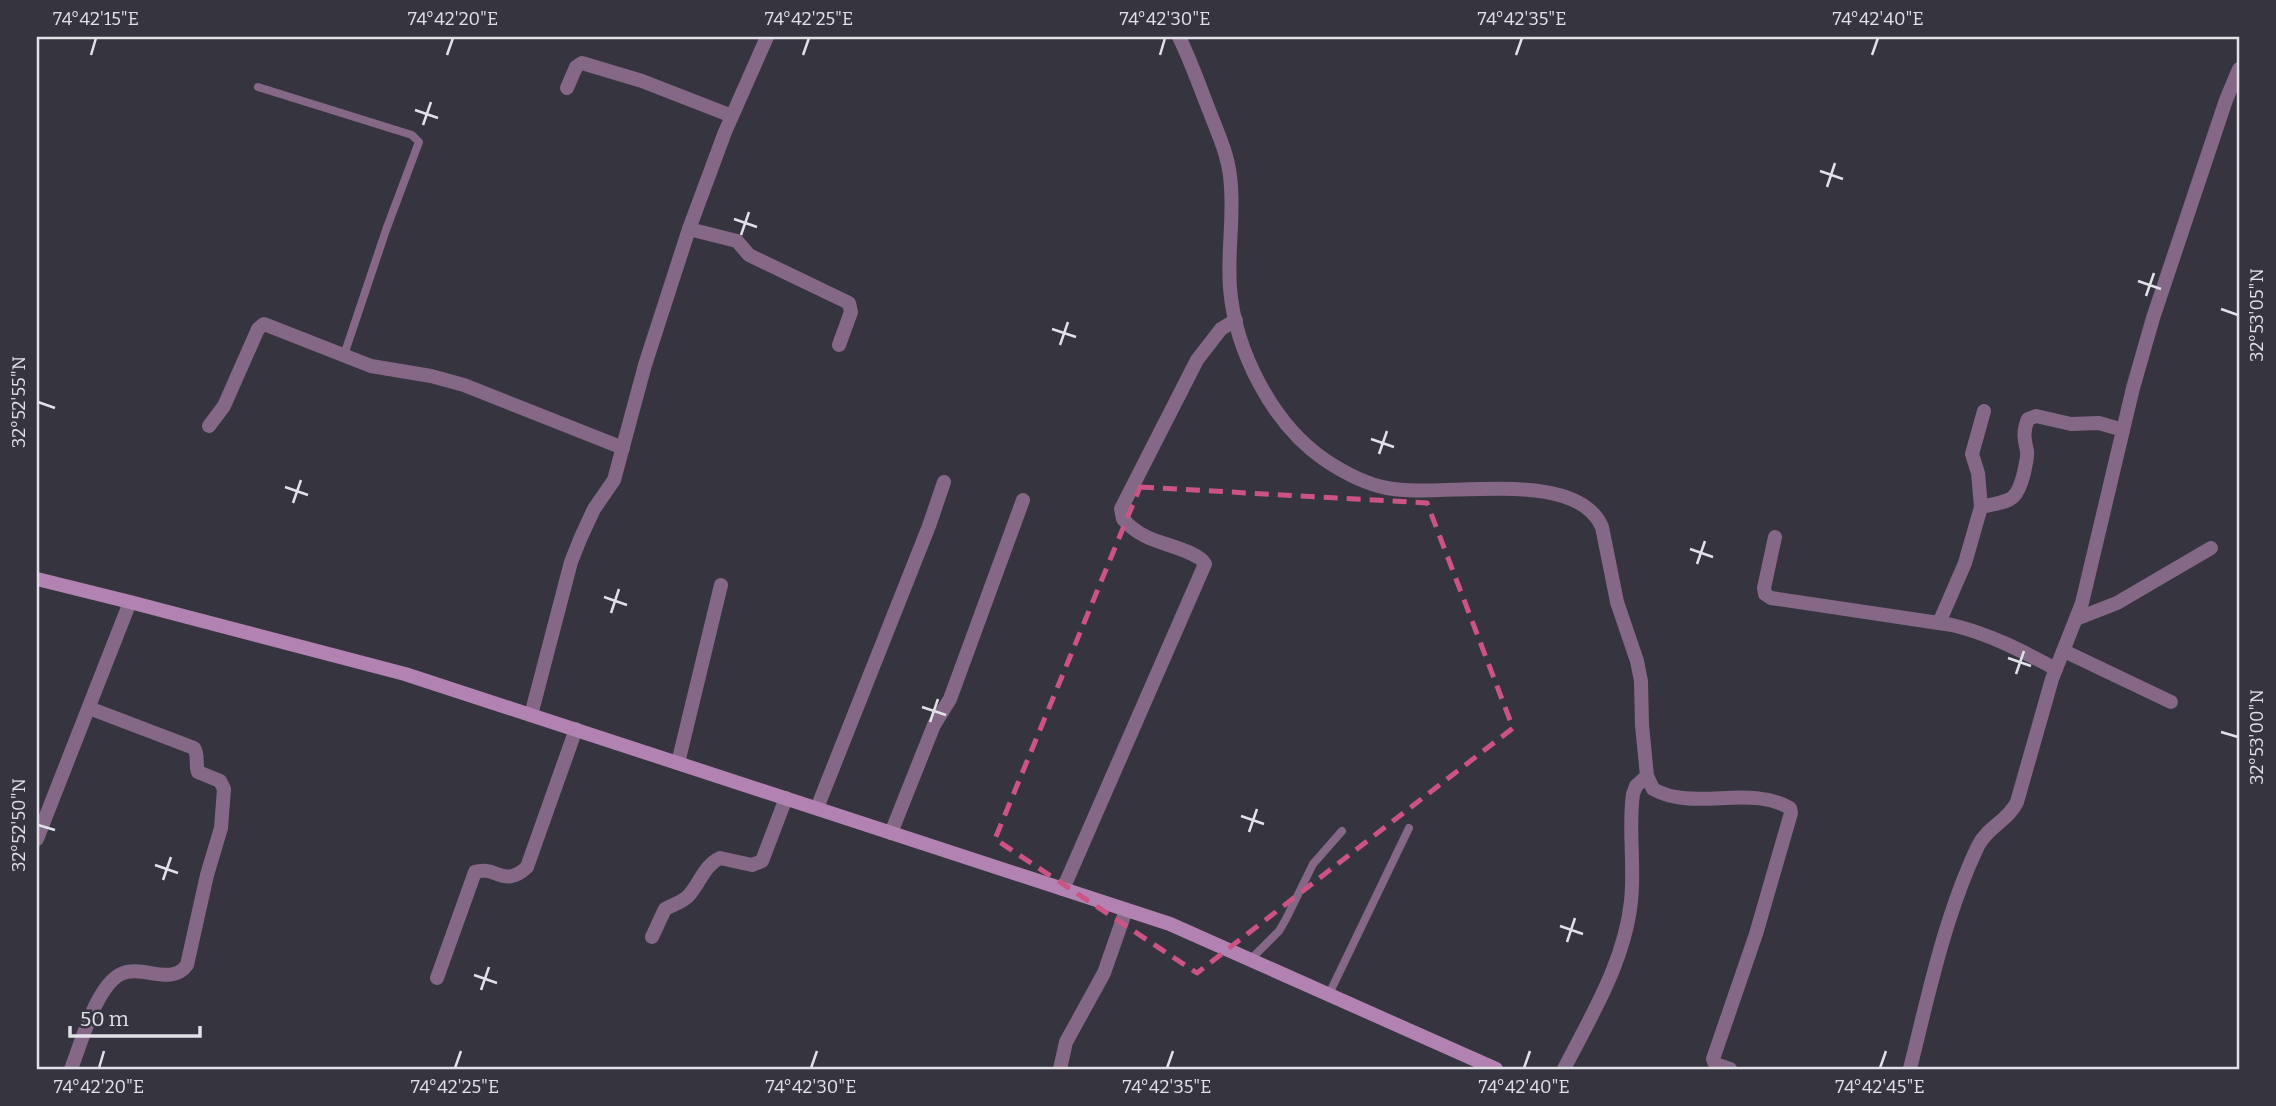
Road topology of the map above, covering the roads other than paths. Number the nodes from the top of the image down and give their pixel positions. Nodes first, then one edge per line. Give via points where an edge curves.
1 (767, 37) edge
2 (1179, 37) edge
3 (2239, 69) edge
4 (258, 87) dead end
5 (567, 88) dead end
6 (732, 116) junction
7 (689, 229) junction
8 (1236, 320) junction
9 (839, 345) dead end
10 (344, 355) junction
11 (1984, 411) dead end
12 (209, 426) dead end
13 (2123, 430) junction
14 (623, 448) junction
15 (944, 482) dead end
16 (1023, 500) dead end
17 (1981, 507) junction
18 (1775, 537) dead end
19 (2211, 548) dead end
20 (37, 579) edge
21 (721, 585) dead end
22 (130, 602) junction
23 (2076, 619) junction
24 (1939, 623) junction
25 (2064, 651) junction
26 (2056, 669) junction
27 (2171, 702) dead end
28 (89, 708) junction
29 (530, 715) junction
30 (576, 729) junction
31 (678, 763) junction
32 (1643, 780) junction
33 (786, 798) junction
34 (817, 808) junction
35 (1409, 828) dead end
36 (1342, 831) dead end
37 (891, 833) junction
38 (37, 839) edge
39 (1063, 889) junction
40 (1126, 909) junction
41 (652, 937) dead end
42 (1251, 960) junction
43 (437, 978) dead end
44 (1329, 995) junction
45 (71, 1069) edge
46 (1060, 1069) edge
47 (1496, 1069) edge
48 (1564, 1069) edge
49 (1730, 1069) edge
50 (1910, 1069) edge

1 - 6 street
2 - 8 street via 1226,154 1232,199 1230,288
3 - 13 street via 2153,318
4 - 10 lane via 419,142
5 - 6 street via 582,64 642,80
6 - 7 street
7 - 9 street via 737,241 749,255 849,303 851,312
7 - 14 street
8 - 32 street via 1261,386 1281,418 1311,449 1357,478 1413,491 1545,491 1587,506 1598,517 1641,681
8 - 39 street via 1221,329 1196,360 1121,509 1122,519 1137,531 1199,557 1205,564
10 - 12 street via 269,325 260,326 224,405
10 - 14 street via 372,366 464,385
11 - 17 street via 1972,454
13 - 17 street via 2031,416 2023,433 2027,460 2018,492 2009,500
13 - 23 street
14 - 29 street via 614,480 590,518 571,562
15 - 34 street
16 - 37 street via 953,692 934,725
17 - 24 street via 1965,563
18 - 24 street via 1764,588 1771,598
19 - 23 street via 2117,603
20 - 22 main road
21 - 31 street
22 - 28 street
22 - 29 main road via 405,674
23 - 25 street
24 - 26 street via 1981,632
25 - 26 street
25 - 27 street
26 - 50 street via 2013,810 1987,832 1971,861 1947,928
28 - 38 street
28 - 45 street via 194,748 198,772 220,782 224,789 221,828 187,965 175,975 132,972 110,983
29 - 30 main road
30 - 31 main road
30 - 43 street via 527,867 508,878 475,872
31 - 33 main road
32 - 48 street via 1632,801 1631,902 1625,937 1599,1002
32 - 49 street via 1668,796 1759,799 1786,806 1791,813 1713,1059
33 - 34 main road
33 - 41 street via 762,861 752,866 715,860 684,900 665,909
34 - 37 main road
35 - 44 lane
36 - 42 lane via 1313,864 1279,931
37 - 39 main road
39 - 40 main road
40 - 42 main road
40 - 46 street via 1104,973 1066,1042
42 - 44 main road
44 - 47 main road

